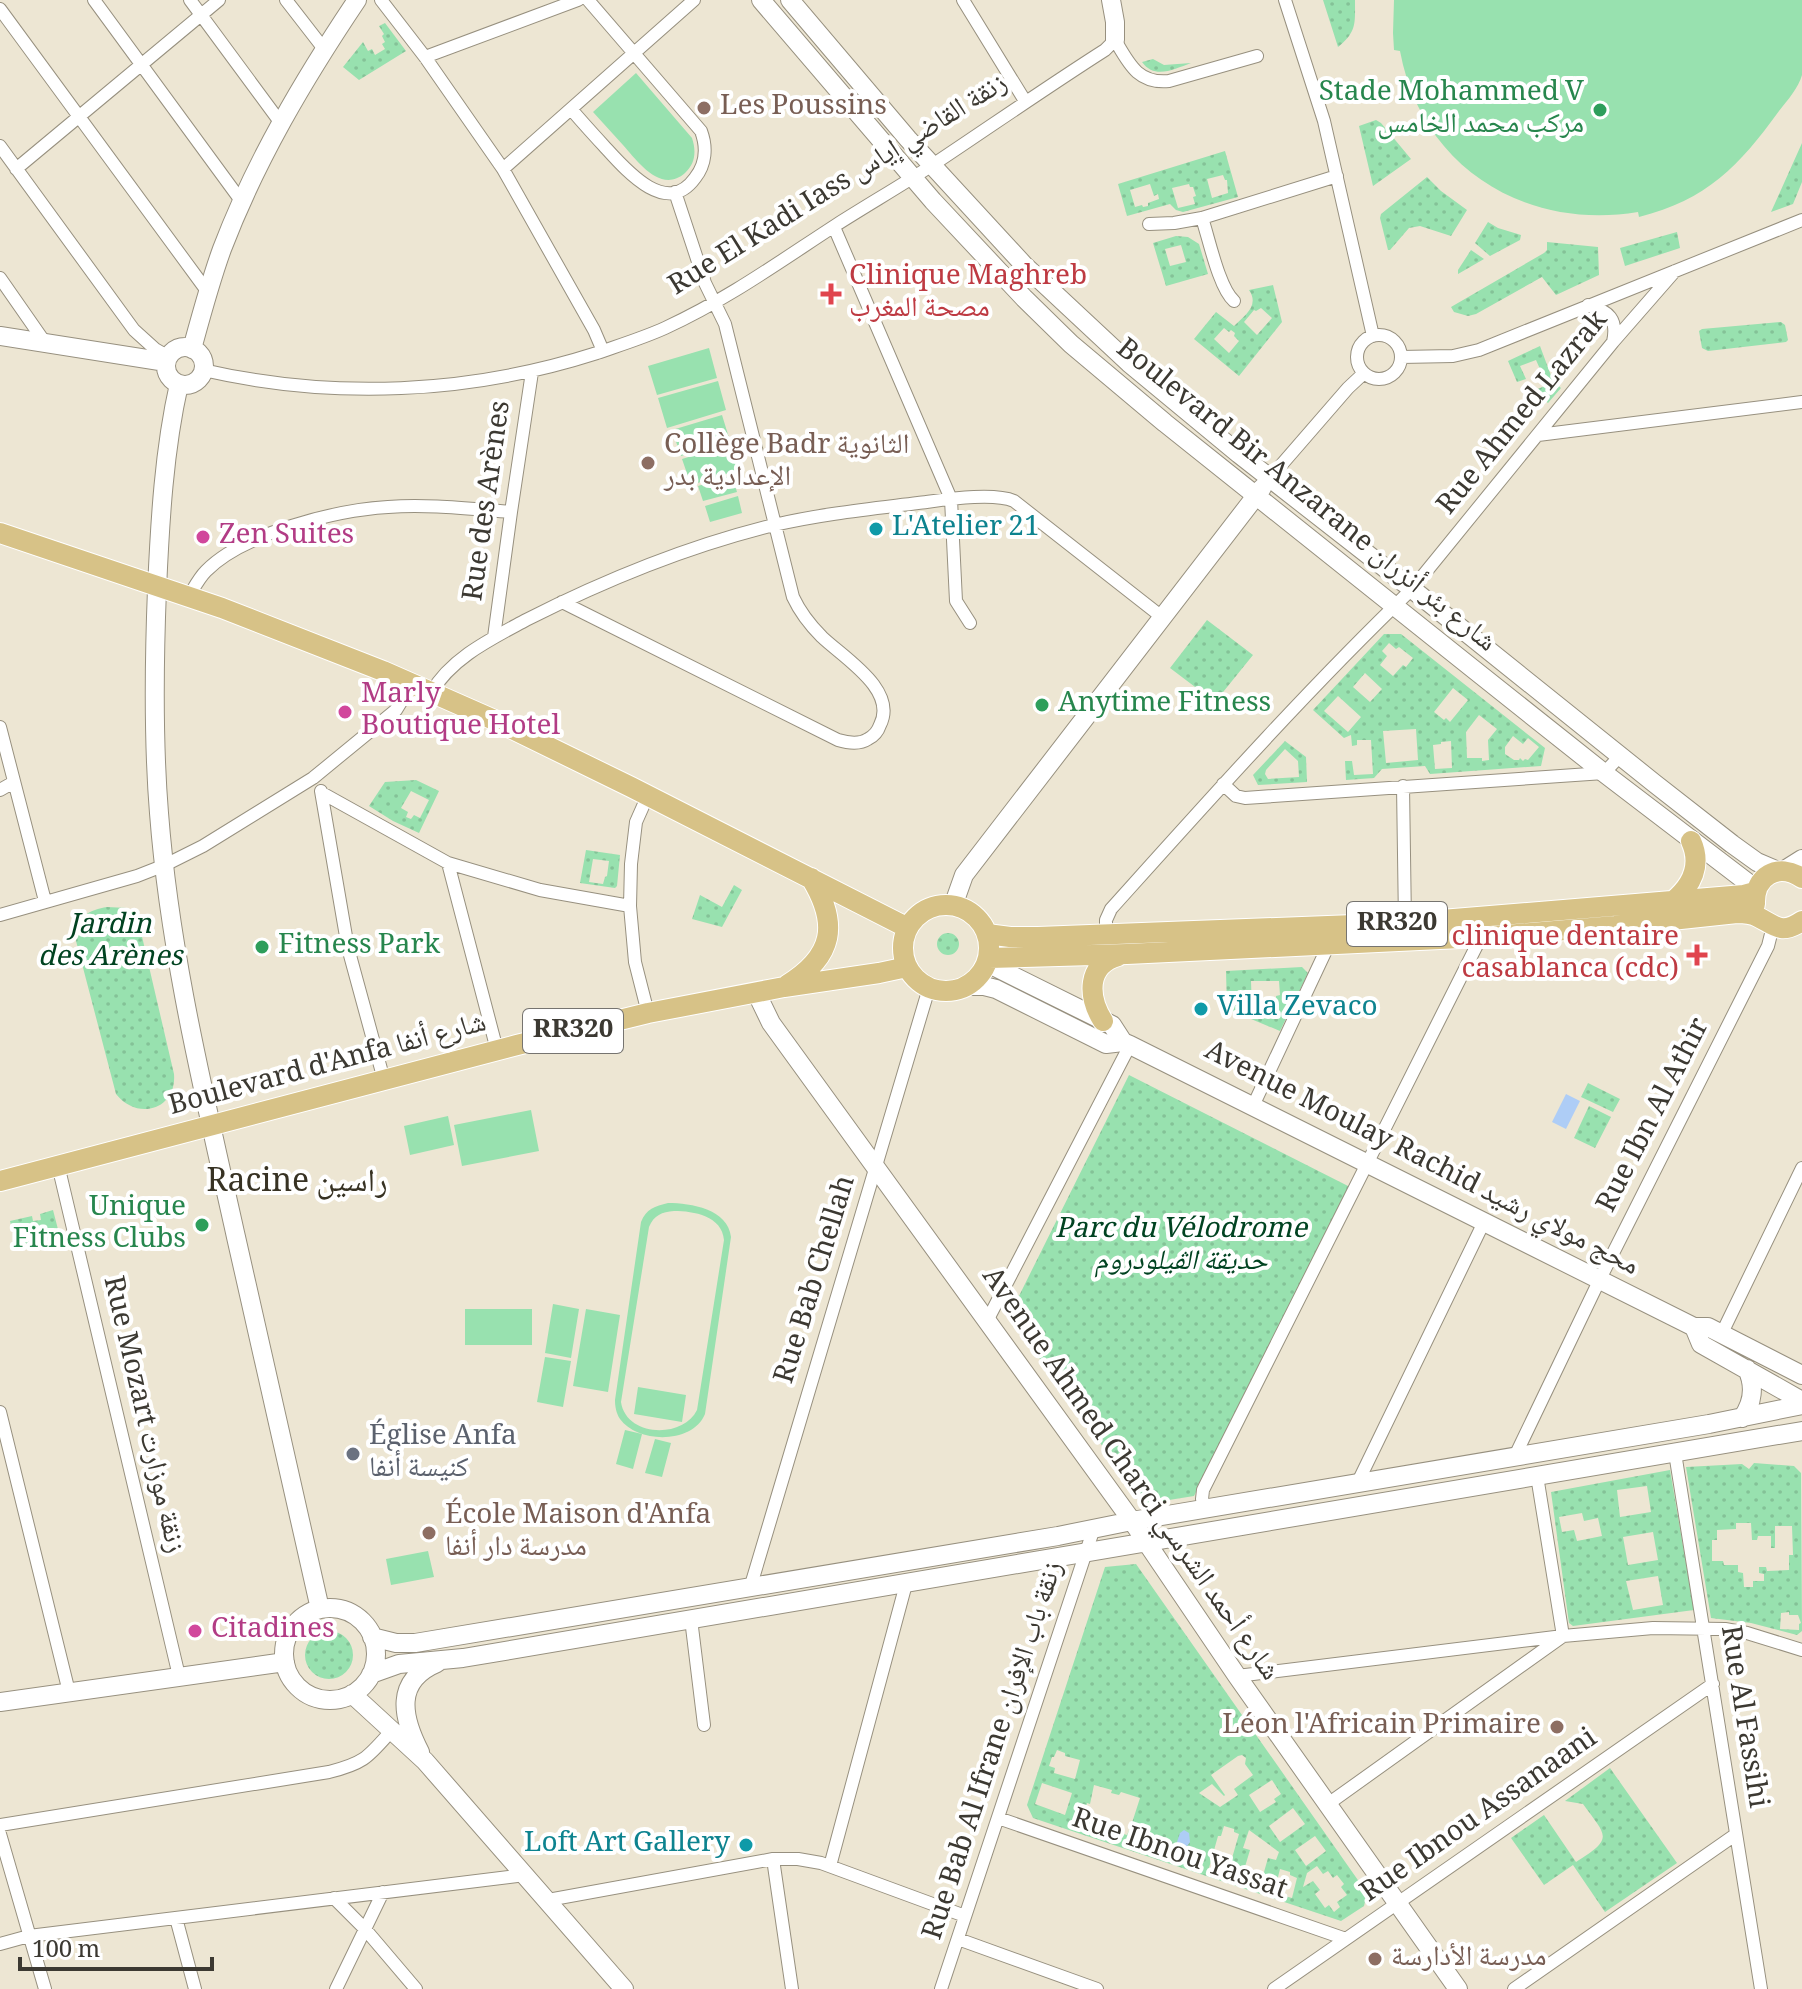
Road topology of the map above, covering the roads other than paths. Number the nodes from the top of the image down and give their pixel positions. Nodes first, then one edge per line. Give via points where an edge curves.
1 (94, 0) edge
2 (190, 0) edge
3 (219, 0) edge
4 (286, 0) edge
5 (357, 0) edge
6 (381, 0) edge
7 (578, 0) edge
8 (588, 0) edge
9 (694, 0) edge
10 (761, 0) edge
11 (790, 0) edge
12 (963, 0) edge
13 (1111, 0) edge
14 (1285, 0) edge
15 (0, 9) edge
16 (201, 15) junction
17 (1115, 40) junction
18 (324, 49) junction
19 (635, 53) junction
20 (1257, 56) dead end
21 (425, 57) junction
22 (141, 65) junction
23 (1025, 101) junction
24 (571, 109) junction
25 (79, 116) junction
26 (280, 122) junction
27 (0, 146) edge
28 (932, 165) junction
29 (16, 169) junction
30 (503, 169) junction
31 (1337, 176) junction
32 (912, 177) junction
33 (675, 192) junction
34 (242, 202) junction
35 (1202, 218) junction
36 (1802, 220) edge
37 (1149, 224) dead end
38 (834, 227) junction
39 (1675, 271) junction
40 (0, 278) edge
41 (207, 291) junction
42 (1234, 301) dead end
43 (715, 303) junction
44 (1587, 305) junction
45 (0, 336) edge
46 (1373, 336) junction
47 (1613, 342) junction
48 (46, 344) junction
49 (192, 349) junction
50 (603, 351) junction
51 (1401, 357) junction
52 (168, 360) junction
53 (203, 370) junction
54 (532, 372) junction
55 (1363, 374) junction
56 (179, 384) junction
57 (1802, 402) edge
58 (1538, 435) junction
59 (1270, 478) junction
60 (1256, 495) junction
61 (951, 499) junction
62 (511, 512) junction
63 (776, 525) junction
64 (0, 533) edge
65 (157, 585) junction
66 (1412, 589) junction
67 (189, 596) junction
68 (562, 602) junction
69 (1395, 606) junction
70 (1162, 617) junction
71 (970, 623) dead end
72 (494, 637) junction
73 (412, 684) junction
74 (431, 693) junction
75 (0, 727) edge
76 (1620, 756) junction
77 (1604, 773) junction
78 (313, 778) junction
79 (14, 782) junction
80 (1223, 784) junction
81 (1403, 786) junction
82 (0, 790) edge
83 (322, 793) junction
84 (648, 795) junction
85 (1691, 841) junction
86 (1802, 859) edge
87 (448, 863) junction
88 (165, 865) junction
89 (1788, 873) edge
90 (811, 878) junction
91 (1756, 891) junction
92 (45, 901) junction
93 (1672, 902) junction
94 (630, 906) junction
95 (953, 906) junction
96 (0, 915) edge
97 (1405, 923) junction
98 (1785, 924) edge
99 (908, 928) junction
100 (987, 934) junction
101 (1106, 934) junction
102 (1481, 937) junction
103 (1329, 944) junction
104 (1127, 954) junction
105 (988, 960) junction
106 (907, 967) junction
107 (968, 986) junction
108 (784, 987) junction
109 (929, 988) junction
110 (756, 992) junction
111 (648, 1013) junction
112 (1103, 1021) junction
113 (1126, 1043) junction
114 (497, 1050) junction
115 (384, 1080) junction
116 (1253, 1106) junction
117 (211, 1126) junction
118 (1368, 1164) junction
119 (58, 1165) junction
120 (875, 1166) junction
121 (1802, 1168) edge
122 (0, 1181) edge
123 (1484, 1222) junction
124 (1599, 1281) junction
125 (987, 1321) junction
126 (1694, 1327) junction
127 (1722, 1333) junction
128 (1747, 1369) junction
129 (1802, 1375) edge
130 (1802, 1404) edge
131 (0, 1412) edge
132 (1742, 1418) junction
133 (1802, 1431) edge
134 (1675, 1453) junction
135 (1515, 1456) junction
136 (1537, 1476) junction
137 (1357, 1484) junction
138 (1206, 1509) junction
139 (1132, 1521) junction
140 (1094, 1528) junction
141 (1147, 1543) junction
142 (1086, 1553) junction
143 (906, 1584) junction
144 (751, 1585) junction
145 (320, 1609) junction
146 (691, 1619) junction
147 (1704, 1627) junction
148 (1563, 1636) junction
149 (372, 1637) junction
150 (1802, 1650) edge
151 (440, 1661) junction
152 (285, 1662) junction
153 (371, 1674) junction
154 (179, 1676) junction
155 (1237, 1676) junction
156 (1713, 1684) junction
157 (69, 1692) junction
158 (352, 1694) junction
159 (0, 1702) edge
160 (704, 1725) dead end
161 (392, 1730) junction
162 (425, 1761) junction
163 (1328, 1804) junction
164 (998, 1818) junction
165 (0, 1825) edge
166 (0, 1834) edge
167 (1735, 1835) junction
168 (773, 1859) junction
169 (830, 1866) junction
170 (525, 1875) junction
171 (383, 1892) junction
172 (334, 1898) junction
173 (548, 1900) junction
174 (1398, 1903) junction
175 (965, 1916) junction
176 (176, 1918) junction
177 (365, 1929) junction
178 (29, 1936) junction
179 (958, 1939) junction
180 (1346, 1939) junction
181 (0, 1944) edge
182 (45, 1989) edge
183 (195, 1989) edge
184 (336, 1989) edge
185 (416, 1989) edge
186 (624, 1989) edge
187 (792, 1989) edge
188 (941, 1989) edge
189 (1097, 1989) edge
190 (1274, 1989) edge
191 (1458, 1989) edge
192 (1514, 1989) edge
193 (1761, 1989) edge

1 - 22 street
2 - 16 street
3 - 16 street
4 - 18 street
5 - 18 main road
6 - 21 street
7 - 21 street
8 - 19 street
9 - 19 street
10 - 32 main road, Boulevard Bir Anzarane شارع بئر أنزران
11 - 28 main road, Boulevard Bir Anzarane شارع بئر أنزران
12 - 23 street
13 - 17 main road
14 - 31 street
15 - 25 street
16 - 22 street
16 - 26 street
17 - 20 street via 1137,74 1156,81
17 - 23 street, Rue El Kadi Iass زنقة القاضي إياس
18 - 26 main road
19 - 24 street
19 - 33 street via 703,134 700,170 688,186
21 - 30 street
22 - 25 street
22 - 34 street
23 - 28 street, Rue El Kadi Iass زنقة القاضي إياس
24 - 30 street
24 - 33 street via 638,181
25 - 29 street
25 - 41 street
26 - 34 main road
27 - 29 street
28 - 32 street, Rue El Kadi Iass زنقة القاضي إياس
28 - 59 main road, Boulevard Bir Anzarane شارع بئر أنزران via 1077,317
29 - 52 street via 134,330
30 - 50 street
31 - 35 street
31 - 46 street
32 - 38 street, Rue El Kadi Iass زنقة القاضي إياس
32 - 60 main road, Boulevard Bir Anzarane شارع بئر أنزران via 1071,344
33 - 43 street
34 - 41 main road
35 - 37 street
35 - 42 street via 1223,285
36 - 39 street
38 - 43 street, Rue El Kadi Iass زنقة القاضي إياس
38 - 61 street
39 - 44 street
39 - 47 street, Rue Ahmed Lazrak
40 - 48 street
41 - 49 main road
43 - 50 street, Rue El Kadi Iass زنقة القاضي إياس
43 - 63 street via 725,324
44 - 47 street via 1610,317
44 - 51 street via 1469,353
45 - 48 main road
46 - 51 street via 1394,341
46 - 55 street via 1357,351
47 - 58 street, Rue Ahmed Lazrak
48 - 52 main road
49 - 52 main road via 180,349
49 - 53 main road
50 - 54 street, Rue El Kadi Iass زنقة القاضي إياس
51 - 55 street via 1388,377
52 - 56 main road via 168,375
53 - 54 street, Rue El Kadi Iass زنقة القاضي إياس via 268,383 360,389 428,387
53 - 56 main road via 193,383
54 - 62 street, Rue des Arènes
55 - 59 street
56 - 65 main road
57 - 58 street
58 - 66 street, Rue Ahmed Lazrak
59 - 60 main road
59 - 66 main road, Boulevard Bir Anzarane شارع بئر أنزران
60 - 69 main road, Boulevard Bir Anzarane شارع بئر أنزران
60 - 70 main road
61 - 63 street
61 - 70 street via 1014,501
61 - 71 street via 956,601
62 - 67 street via 386,507 292,525 214,564
62 - 72 street, Rue des Arènes
63 - 68 street via 662,559
63 - 68 street via 800,610 879,692 884,718 867,740 838,740
64 - 65 main road
65 - 67 main road
65 - 88 main road via 155,739
66 - 69 street, Rue Ahmed Lazrak
66 - 76 main road, Boulevard Bir Anzarane شارع بئر أنزران
67 - 73 main road
68 - 72 street
69 - 77 main road, Boulevard Bir Anzarane شارع بئر أنزران
69 - 80 street, Rue Ahmed Lazrak
70 - 95 main road via 964,875
72 - 74 street via 448,669
73 - 74 main road
73 - 78 street via 396,710
74 - 84 main road
75 - 79 street
76 - 77 street
76 - 89 main road, Boulevard Bir Anzarane شارع بئر أنزران via 1757,862
77 - 81 street
77 - 85 main road, Boulevard Bir Anzarane شارع بئر أنزران
78 - 83 street
78 - 88 street
79 - 82 street
79 - 92 street
80 - 81 street via 1245,798
80 - 101 street, Rue Ahmed Lazrak via 1111,909
81 - 97 street
83 - 87 street
83 - 115 street via 348,948
84 - 90 main road
84 - 94 street via 636,822
85 - 91 main road, Boulevard Bir Anzarane شارع بئر أنزران
85 - 93 main road via 1696,869
86 - 89 main road
87 - 94 street via 540,890
87 - 114 street
88 - 92 street
88 - 117 main road
89 - 91 main road via 1766,876
90 - 99 main road
90 - 108 main road via 828,913 826,941 818,961
91 - 93 main road, RR320
91 - 98 main road via 1755,906
92 - 96 street
93 - 97 main road, RR320
94 - 111 street via 635,962
95 - 99 main road via 928,909
95 - 100 main road via 972,913
97 - 101 main road, RR320
98 - 102 main road, RR320 via 1737,913
98 - 124 street, Rue Ibn Al Athir via 1768,946
99 - 106 main road via 903,946
100 - 101 main road, RR320
100 - 105 main road
102 - 103 main road, RR320
102 - 118 street
103 - 104 main road, RR320
103 - 116 street
104 - 105 main road, RR320
104 - 112 main road via 1107,960 1095,976 1093,1002
105 - 107 main road
105 - 112 main road, Avenue Moulay Rachid محج مولاي رشيد
106 - 108 main road, Boulevard d'Anfa شارع أنفا / RR320
106 - 109 main road
107 - 109 main road via 951,991
107 - 113 main road, Avenue Moulay Rachid محج مولاي رشيد via 996,989 1106,1044
108 - 110 main road, Boulevard d'Anfa شارع أنفا / RR320
109 - 120 street, Rue Bab Chellah
110 - 111 main road, Boulevard d'Anfa شارع أنفا / RR320
110 - 120 main road, Avenue Ahmed Charci شارع أحمد الشرسي via 771,1023
111 - 114 main road, Boulevard d'Anfa شارع أنفا / RR320
112 - 113 main road, Avenue Moulay Rachid محج مولاي رشيد
113 - 116 main road, Avenue Moulay Rachid محج مولاي رشيد
113 - 125 street
114 - 115 main road, Boulevard d'Anfa شارع أنفا / RR320
115 - 117 main road, Boulevard d'Anfa شارع أنفا / RR320
116 - 118 main road, Avenue Moulay Rachid محج مولاي رشيد
117 - 119 main road, Boulevard d'Anfa شارع أنفا / RR320
117 - 145 main road
118 - 123 main road, Avenue Moulay Rachid محج مولاي رشيد
118 - 138 street via 1203,1490
119 - 122 main road, Boulevard d'Anfa شارع أنفا / RR320
119 - 154 street, Rue Mozart زنقة موزارت
120 - 125 main road, Avenue Ahmed Charci شارع أحمد الشرسي
120 - 144 street, Rue Bab Chellah
121 - 127 street
123 - 124 main road, Avenue Moulay Rachid محج مولاي رشيد
123 - 137 street
124 - 126 main road, Avenue Moulay Rachid محج مولاي رشيد
124 - 135 street, Rue Ibn Al Athir
125 - 139 main road, Avenue Ahmed Charci شارع أحمد الشرسي
126 - 127 main road, Avenue Moulay Rachid محج مولاي رشيد
126 - 128 main road, Avenue Moulay Rachid محج مولاي رشيد via 1701,1344
127 - 129 main road, Avenue Moulay Rachid محج مولاي رشيد
128 - 130 main road, Avenue Moulay Rachid محج مولاي رشيد
128 - 132 main road via 1753,1392
130 - 132 main road
131 - 157 street
132 - 135 main road
133 - 134 main road
134 - 136 main road
134 - 147 street, Rue Al Fassihi
135 - 137 main road
136 - 141 main road
136 - 148 street
137 - 138 main road
138 - 139 main road
139 - 140 main road
139 - 141 main road, Avenue Ahmed Charci شارع أحمد الشرسي
140 - 142 street, Rue Bab Al Ifrane زنقة باب الإفران
140 - 144 main road
141 - 142 main road
141 - 155 main road, Avenue Ahmed Charci شارع أحمد الشرسي
142 - 143 main road
142 - 164 street, Rue Bab Al Ifrane زنقة باب الإفران
143 - 146 main road
143 - 169 street
144 - 149 main road via 415,1643
145 - 149 main road via 351,1613
145 - 152 main road via 292,1627
146 - 151 main road
146 - 160 street
147 - 148 street
147 - 150 street
147 - 156 street, Rue Al Fassihi
148 - 155 street
148 - 163 street
149 - 153 main road via 376,1656
151 - 153 main road via 399,1664
151 - 162 main road via 414,1678 406,1696 407,1720
152 - 154 main road
152 - 158 main road via 292,1680 308,1694 332,1699
153 - 158 main road
154 - 157 main road
155 - 163 main road, Avenue Ahmed Charci شارع أحمد الشرسي
156 - 167 street, Rue Al Fassihi
156 - 174 street, Rue Ibnou Assanaani
157 - 159 main road
158 - 161 main road
161 - 162 main road
161 - 165 street via 369,1757 329,1772
162 - 170 main road
163 - 174 main road, Avenue Ahmed Charci شارع أحمد الشرسي
164 - 175 street, Rue Bab Al Ifrane زنقة باب الإفران
164 - 180 street, Rue Ibnou Yassat
166 - 178 street
167 - 192 street
167 - 193 street, Rue Al Fassihi
168 - 169 street
168 - 173 street
168 - 187 street
169 - 175 street
170 - 171 street
170 - 173 main road
171 - 172 street
171 - 177 street
172 - 176 street
172 - 177 street
173 - 186 main road
174 - 180 street, Rue Ibnou Assanaani
174 - 191 main road, Avenue Ahmed Charci شارع أحمد الشرسي
175 - 179 street, Rue Bab Al Ifrane زنقة باب الإفران
176 - 178 street
176 - 183 street
177 - 184 street
177 - 185 street
178 - 181 street
178 - 182 street
179 - 188 street, Rue Bab Al Ifrane زنقة باب الإفران
179 - 189 street
180 - 190 street, Rue Ibnou Assanaani

